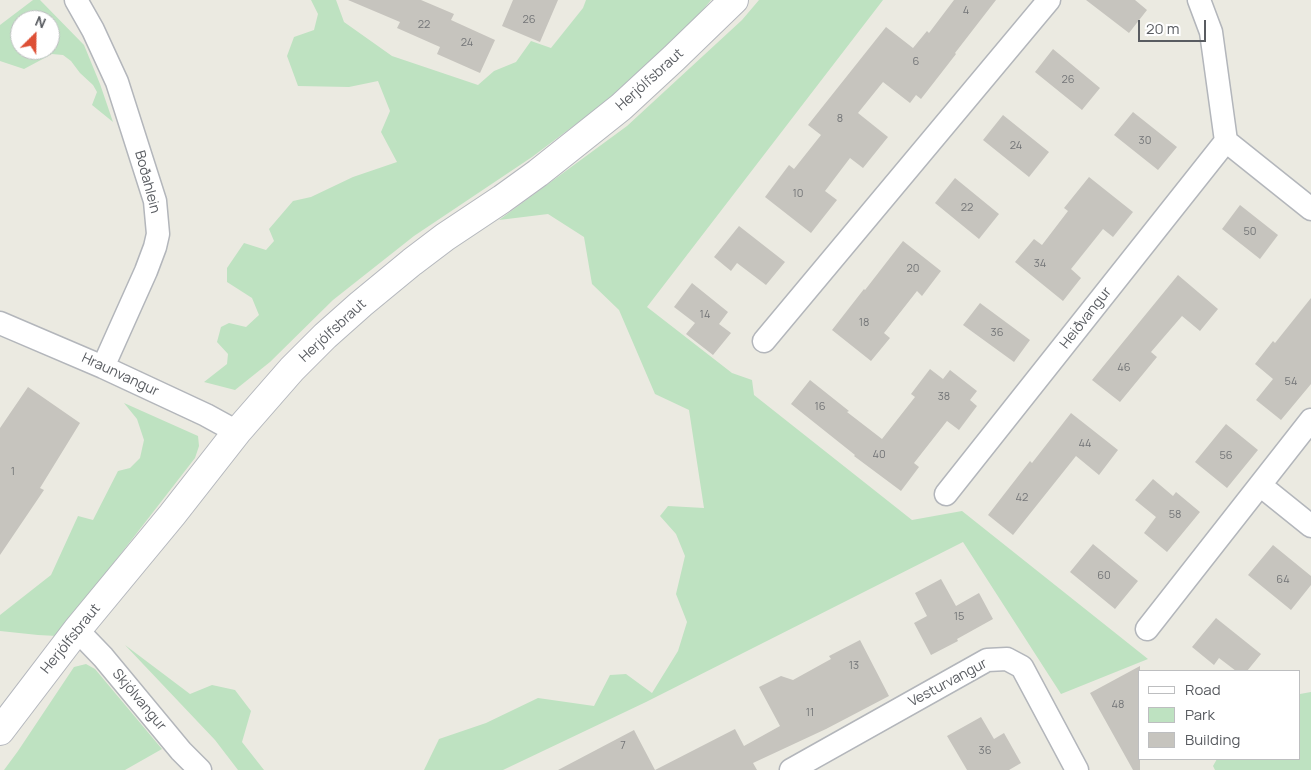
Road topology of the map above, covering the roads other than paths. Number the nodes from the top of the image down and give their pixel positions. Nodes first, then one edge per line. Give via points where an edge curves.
1 (76, 0) edge
2 (734, 0) edge
3 (1049, 0) edge
4 (1198, 0) edge
5 (1226, 142) junction
6 (1311, 209) edge
7 (0, 323) edge
8 (764, 341) dead end
9 (103, 367) junction
10 (1311, 420) edge
11 (237, 432) junction
12 (1260, 485) junction
13 (946, 494) dead end
14 (1311, 526) edge
15 (1147, 628) dead end
16 (78, 630) junction
17 (0, 731) edge
18 (798, 768) edge
19 (200, 770) edge
20 (1077, 770) edge

1 - 9 street, Boðahlein via 117,82 155,201 158,234 146,270
2 - 11 street, Herjólfsbraut via 621,107 538,173 412,262 361,304 292,369
3 - 8 street
4 - 5 street via 1211,32
5 - 6 street
5 - 13 street, Heiðvangur
7 - 9 street, Hraunvangur
9 - 11 street, Hraunvangur
10 - 12 street
11 - 16 street, Herjólfsbraut
12 - 14 street
12 - 15 street
16 - 17 street, Herjólfsbraut
16 - 19 street, Skjólvangur
18 - 20 street, Vesturvangur via 988,660 1007,659 1022,667

